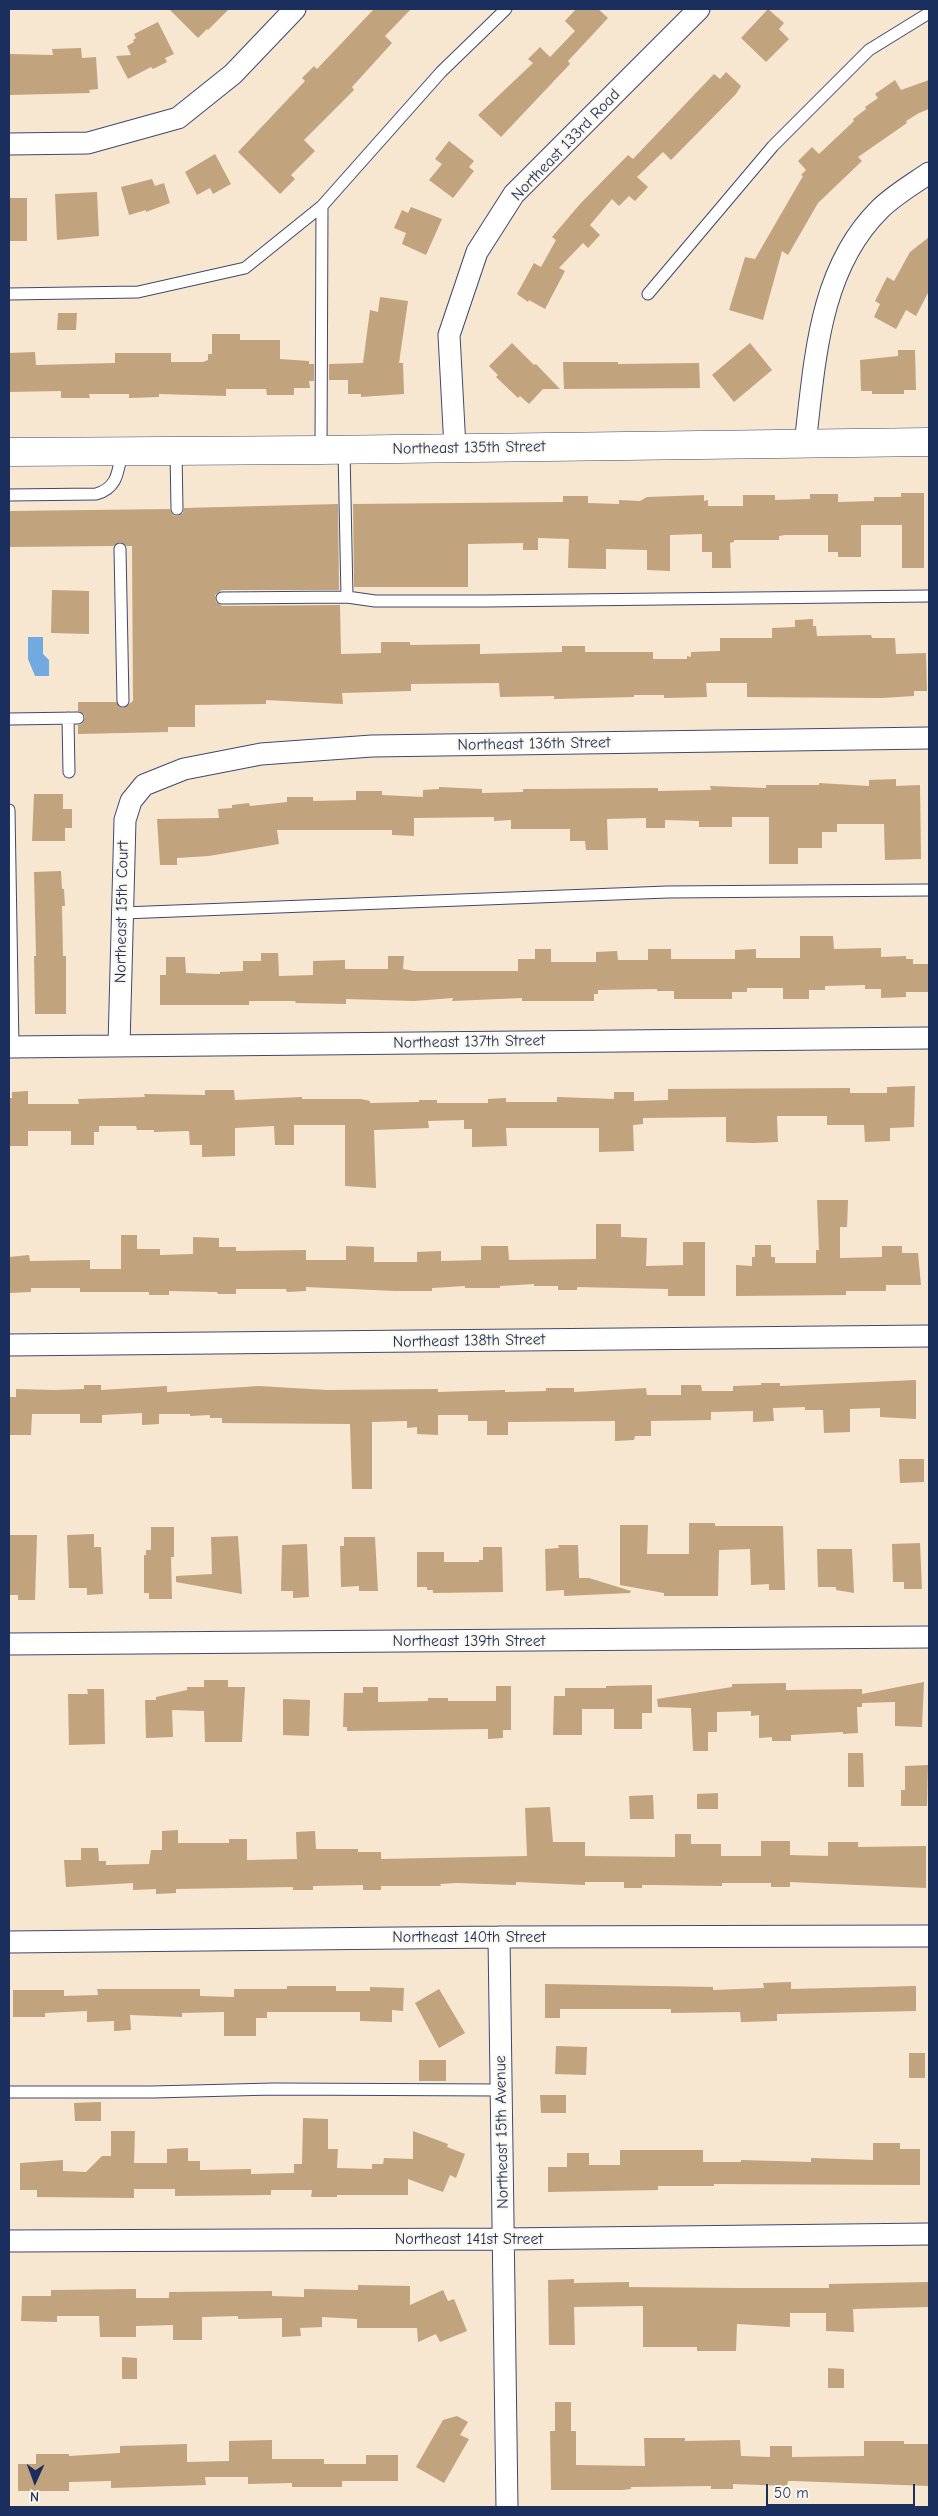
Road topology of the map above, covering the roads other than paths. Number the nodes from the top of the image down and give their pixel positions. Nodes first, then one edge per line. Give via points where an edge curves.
1 (294, 9) edge
2 (506, 9) edge
3 (699, 9) edge
4 (929, 13) edge
5 (9, 144) edge
6 (929, 173) edge
7 (322, 206) junction
8 (9, 294) edge
9 (648, 294) dead end
10 (929, 442) edge
11 (805, 444) junction
12 (455, 448) junction
13 (333, 450) junction
14 (122, 451) junction
15 (176, 451) junction
16 (9, 452) edge
17 (9, 495) edge
18 (177, 509) dead end
19 (120, 549) dead end
20 (929, 596) edge
21 (347, 597) junction
22 (222, 598) dead end
23 (123, 702) dead end
24 (9, 719) edge
25 (929, 738) edge
26 (69, 772) dead end
27 (144, 785) joint
28 (9, 810) edge
29 (929, 890) edge
30 (123, 913) junction
31 (929, 1038) edge
32 (120, 1045) junction
33 (11, 1047) edge
34 (929, 1336) edge
35 (9, 1345) edge
36 (929, 1637) edge
37 (9, 1644) edge
38 (929, 1936) edge
39 (499, 1937) junction
40 (9, 1942) edge
41 (501, 2090) junction
42 (9, 2092) edge
43 (929, 2234) edge
44 (503, 2239) junction
45 (9, 2241) edge
46 (507, 2507) edge

1 - 5 street via 234,74 178,118 88,143
2 - 7 lane via 441,72
3 - 12 street, Northeast 133rd Road via 514,194 478,252 450,334
4 - 9 lane via 868,50 772,146
6 - 11 street via 879,209 840,266 822,317
7 - 8 lane via 245,268 138,292
7 - 13 lane
10 - 11 main road, Northeast 135th Street
11 - 12 main road, Northeast 135th Street
12 - 13 main road, Northeast 135th Street
13 - 15 main road, Northeast 135th Street
13 - 21 lane
14 - 15 main road, Northeast 135th Street
14 - 16 main road, Northeast 135th Street
14 - 17 lane via 116,480 104,492
15 - 18 lane
19 - 23 lane
20 - 21 lane via 412,601
21 - 22 lane
24 - 26 lane via 73,718
25 - 27 street, Northeast 136th Street via 372,746 261,754 184,769
27 - 30 street, Northeast 15th Court via 131,801 125,820
28 - 33 lane
29 - 30 lane via 667,892
30 - 32 street, Northeast 15th Court
31 - 32 street, Northeast 137th Street
32 - 33 street, Northeast 137th Street
34 - 35 street, Northeast 138th Street
36 - 37 street, Northeast 139th Street
38 - 39 street, Northeast 140th Street
39 - 40 street, Northeast 140th Street
39 - 41 street, Northeast 15th Avenue
41 - 42 lane
41 - 44 street, Northeast 15th Avenue
43 - 44 street, Northeast 141st Street
44 - 45 street, Northeast 141st Street
44 - 46 street, Northeast 15th Avenue

